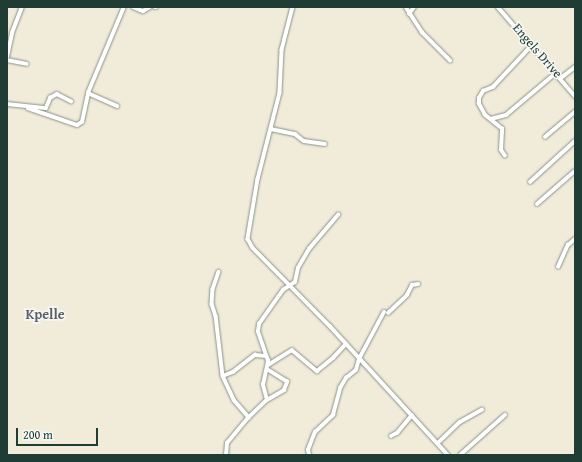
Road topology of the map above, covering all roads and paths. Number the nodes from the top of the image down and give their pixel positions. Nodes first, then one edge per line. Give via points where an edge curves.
1 (22, 7) edge
2 (124, 7) edge
3 (133, 7) edge
4 (150, 7) edge
5 (293, 7) edge
6 (406, 7) edge
7 (414, 7) edge
8 (498, 7) edge
9 (409, 14) junction
10 (532, 45) junction
11 (7, 58) edge
12 (450, 60) dead end
13 (27, 64) dead end
14 (575, 67) edge
15 (556, 73) junction
16 (561, 78) junction
17 (88, 93) junction
18 (575, 96) edge
19 (71, 101) dead end
20 (7, 104) edge
21 (117, 106) dead end
22 (28, 108) junction
23 (575, 112) edge
24 (490, 118) junction
25 (271, 129) junction
26 (545, 137) dead end
27 (575, 141) edge
28 (325, 144) dead end
29 (505, 156) dead end
30 (575, 171) edge
31 (530, 182) dead end
32 (536, 204) dead end
33 (338, 215) dead end
34 (575, 239) edge
35 (558, 267) dead end
36 (219, 272) dead end
37 (418, 284) dead end
38 (290, 285) junction
39 (346, 344) junction
40 (266, 356) junction
41 (359, 359) junction
42 (268, 365) junction
43 (268, 370) junction
44 (223, 376) junction
45 (267, 400) junction
46 (482, 410) dead end
47 (412, 415) junction
48 (505, 415) dead end
49 (249, 416) junction
50 (392, 436) dead end
51 (438, 443) junction
52 (226, 455) edge
53 (309, 455) edge
54 (448, 455) edge
55 (460, 455) edge

1 - 11 street via 12,33
2 - 17 street
3 - 4 street via 143,11
5 - 25 street via 282,50 280,93
6 - 9 street
7 - 9 street
8 - 10 street, Engels Drive
9 - 12 street via 422,32
10 - 15 street, Engels Drive
10 - 24 street via 493,87 483,91 479,104
11 - 13 street
14 - 16 street
15 - 16 street, Engels Drive
15 - 24 street via 506,115 498,119
16 - 18 street, Engels Drive
17 - 21 street
17 - 22 street via 82,122 77,125
19 - 22 street via 57,94 50,98 46,108
20 - 22 street
23 - 26 street
24 - 29 street via 502,129 501,150
25 - 28 street via 295,134 304,141
25 - 38 street via 249,221 248,239 253,248
27 - 31 street
30 - 32 street
33 - 38 street via 309,249 298,268 295,282
34 - 35 street via 568,245
36 - 44 street via 213,289 212,304 216,316
37 - 41 street via 412,285 407,295 386,312
38 - 39 street
38 - 40 street via 283,290 259,324 258,332
39 - 41 street
39 - 42 street via 317,371 292,350
40 - 42 street
40 - 44 street via 255,355 233,372
41 - 47 street
41 - 53 street via 356,370 346,378 340,388 333,415 315,432
42 - 43 street
43 - 45 street via 263,385
43 - 45 street via 287,382 284,390
44 - 49 street via 234,400
45 - 49 street
46 - 51 street via 460,422
47 - 50 street via 398,433
47 - 51 street
48 - 55 street
49 - 52 street via 227,443
51 - 54 street

